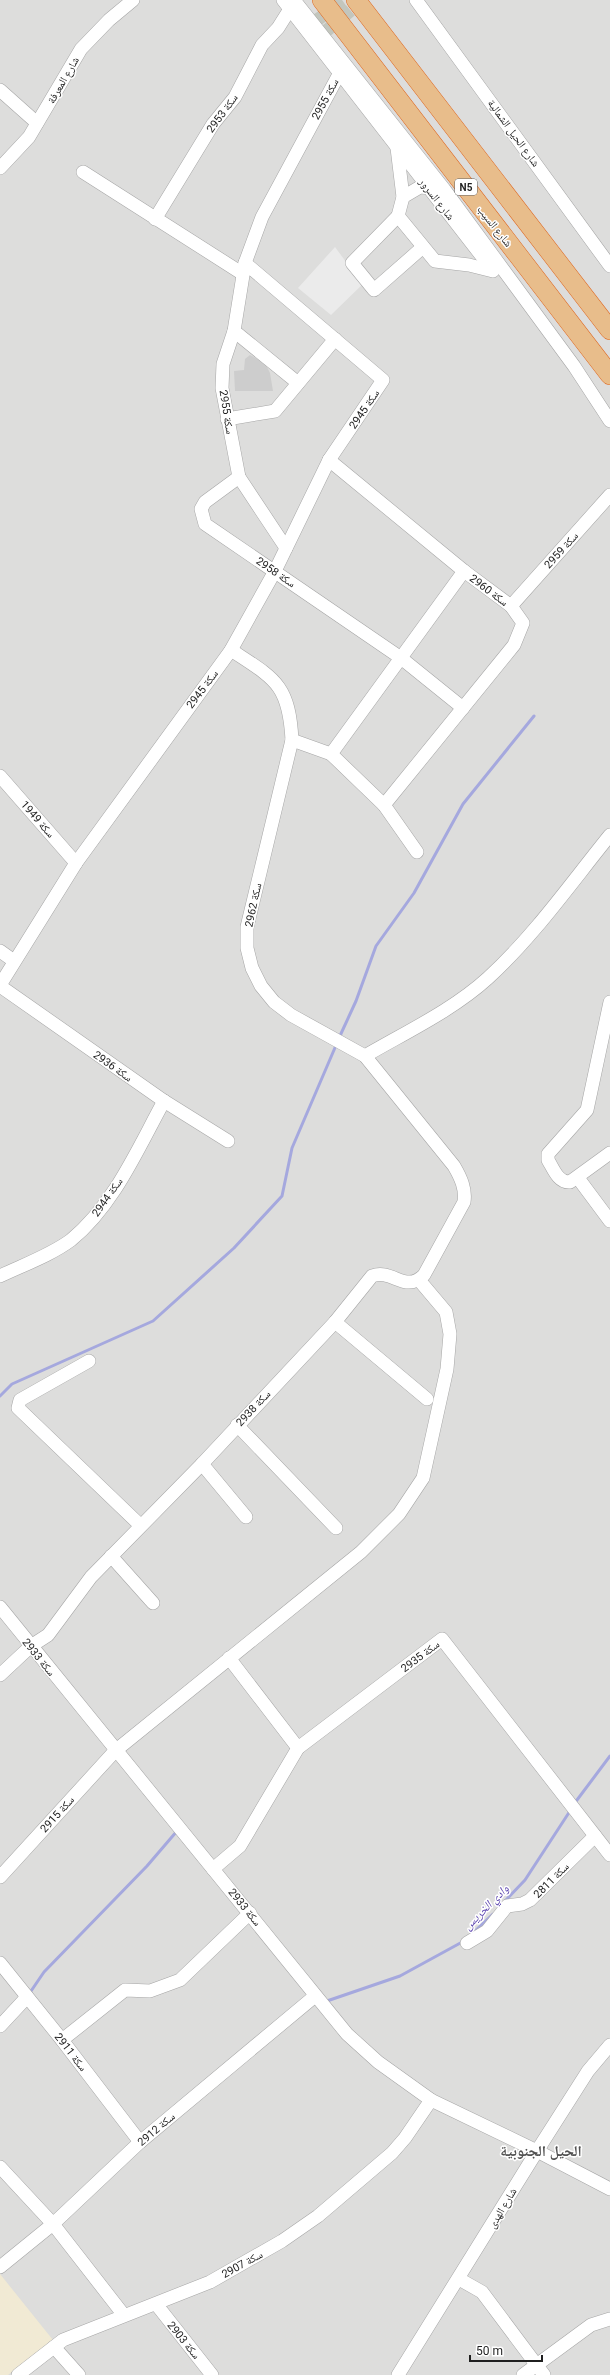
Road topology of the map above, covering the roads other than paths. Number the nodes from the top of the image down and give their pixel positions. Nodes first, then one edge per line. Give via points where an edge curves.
1 (133, 0) edge
2 (322, 0) edge
3 (356, 0) edge
4 (416, 0) edge
5 (289, 3) edge
6 (341, 70) junction
7 (0, 90) edge
8 (37, 123) junction
9 (396, 147) junction
10 (0, 168) edge
11 (83, 172) dead end
12 (427, 186) junction
13 (444, 189) junction
14 (403, 197) junction
15 (398, 216) junction
16 (155, 219) junction
17 (477, 242) junction
18 (423, 247) junction
19 (469, 265) junction
20 (610, 266) edge
21 (244, 269) junction
22 (493, 270) junction
23 (610, 330) edge
24 (234, 332) junction
25 (335, 339) junction
26 (610, 375) edge
27 (298, 382) junction
28 (593, 396) junction
29 (227, 419) junction
30 (610, 421) edge
31 (329, 460) junction
32 (239, 477) junction
33 (610, 495) edge
34 (286, 548) junction
35 (275, 571) junction
36 (464, 571) junction
37 (511, 606) junction
38 (231, 650) junction
39 (401, 658) junction
40 (463, 708) junction
41 (292, 740) junction
42 (331, 754) junction
43 (0, 776) edge
44 (384, 805) junction
45 (610, 835) edge
46 (417, 852) dead end
47 (76, 862) junction
48 (0, 951) edge
49 (14, 961) junction
50 (0, 985) edge
51 (610, 1002) edge
52 (365, 1056) junction
53 (164, 1101) junction
54 (228, 1141) dead end
55 (610, 1153) edge
56 (578, 1178) junction
57 (610, 1221) edge
58 (0, 1276) edge
59 (419, 1280) junction
60 (335, 1322) junction
61 (89, 1361) dead end
62 (427, 1399) dead end
63 (236, 1425) junction
64 (202, 1464) junction
65 (246, 1517) dead end
66 (140, 1525) junction
67 (336, 1528) dead end
68 (111, 1556) junction
69 (153, 1603) dead end
70 (0, 1607) edge
71 (31, 1646) junction
72 (229, 1658) junction
73 (0, 1675) edge
74 (298, 1748) junction
75 (115, 1751) junction
76 (595, 1836) junction
77 (608, 1849) edge
78 (213, 1869) junction
79 (0, 1877) edge
80 (250, 1913) junction
81 (467, 1943) dead end
82 (0, 1963) edge
83 (315, 1996) junction
84 (27, 1997) junction
85 (0, 2026) edge
86 (62, 2040) junction
87 (610, 2045) edge
88 (431, 2100) junction
89 (140, 2142) junction
90 (537, 2151) junction
91 (0, 2167) edge
92 (610, 2189) edge
93 (53, 2224) junction
94 (0, 2267) edge
95 (459, 2279) junction
96 (156, 2304) junction
97 (124, 2314) junction
98 (610, 2319) edge
99 (54, 2347) junction
100 (536, 2364) junction
101 (18, 2375) edge
102 (79, 2375) edge
103 (212, 2375) edge
104 (398, 2375) edge
105 (523, 2375) edge
106 (544, 2375) edge

1 - 8 street, شارع المعرفة via 81,49
2 - 26 highway, شارع السيب / N5
3 - 23 highway, N5
4 - 20 street, شارع الحيل الشمالية
5 - 6 street, شارع السرور via 320,35
5 - 16 street, سكة 2953 via 278,28 262,45 235,97 213,124
6 - 9 street, شارع السرور
6 - 13 street, شارع السرور via 401,133
6 - 21 street, سكة 2955 via 262,217
7 - 8 street
8 - 10 street, شارع المعرفة via 29,136
9 - 12 street, شارع السرور
9 - 14 street
11 - 16 street
12 - 13 street
12 - 14 street via 420,187
12 - 17 street, شارع السرور
13 - 17 street, شارع السرور
14 - 15 street
15 - 18 street
15 - 18 street via 352,263 374,290
16 - 21 street
17 - 19 street
17 - 22 street, شارع السرور
17 - 28 street, شارع السرور via 574,366
18 - 19 street via 435,261
19 - 22 street
21 - 24 street, سكة 2955
21 - 25 street
22 - 28 street, شارع السرور via 577,383
24 - 27 street
24 - 29 street, سكة 2955 via 224,364 222,388
25 - 27 street
25 - 31 street, سكة 2945 via 383,380
27 - 29 street via 275,411
28 - 30 street, شارع السرور
29 - 32 street, سكة 2955
31 - 34 street, سكة 2945
31 - 36 street, سكة 2960
32 - 34 street, سكة 2955
32 - 35 street, سكة 2958 via 205,502 201,516 205,524
33 - 37 street, سكة 2959
34 - 35 street, سكة 2945
35 - 38 street, سكة 2945
35 - 39 street, سكة 2958
36 - 37 street, سكة 2960
36 - 39 street
37 - 40 street, سكة 2960 via 523,623 514,646
38 - 41 street, سكة 2962 via 261,669 280,687 290,716
38 - 47 street, سكة 2945
39 - 40 street, سكة 2958
39 - 42 street
40 - 44 street, سكة 2960
41 - 42 street
41 - 52 street, سكة 2962 via 247,927 252,968 261,986 274,1002
42 - 44 street
43 - 47 street, سكة 1949
44 - 46 street
45 - 52 street via 525,940 488,978 461,999
47 - 49 street, سكة 2945
48 - 49 street
49 - 50 street, سكة 2945
50 - 53 street, سكة 2936
51 - 56 street via 587,1110 548,1154 548,1160 560,1179 570,1182
52 - 59 street, سكة 2962 via 454,1166 465,1194 461,1210
53 - 54 street, سكة 2936
53 - 58 street, سكة 2944 via 106,1203 85,1226 70,1240
55 - 56 street
56 - 57 street
59 - 60 street, سكة 2938 via 406,1283 387,1273 372,1276
59 - 72 street, سكة 2915 via 446,1312 450,1334 447,1369 423,1478 399,1514 361,1552
60 - 62 street
60 - 63 street, سكة 2938
61 - 66 street via 20,1400 18,1408
63 - 64 street, سكة 2938
63 - 67 street
64 - 65 street
64 - 66 street, سكة 2938
66 - 68 street, سكة 2938
68 - 69 street
68 - 71 street, سكة 2938 via 81,1590 48,1635
70 - 71 street, سكة 2933
71 - 73 street, سكة 2938
71 - 75 street, سكة 2933
72 - 74 street
72 - 75 street, سكة 2915
74 - 76 street, سكة 2935 via 442,1640
74 - 78 street, سكة 2935 via 240,1846
75 - 78 street, سكة 2933
75 - 79 street, سكة 2915
76 - 77 street, سكة 2935
76 - 81 street, سكة 2811 via 530,1900 507,1906 487,1931
78 - 80 street, سكة 2933
80 - 83 street, سكة 2933
80 - 86 street via 180,1980 150,1991 125,1990
82 - 84 street, سكة 2911
83 - 88 street, سكة 2933 via 347,2034 378,2062
83 - 89 street, سكة 2912
84 - 85 street
84 - 86 street, سكة 2911
86 - 89 street, سكة 2911
87 - 90 street, شارع الهدى via 588,2071
88 - 90 street, سكة 2933
88 - 96 street, سكة 2907 via 392,2152 318,2216 210,2282
89 - 93 street, سكة 2912
90 - 92 street, سكة 2933
90 - 95 street, شارع الهدى
91 - 93 street
93 - 94 street, سكة 2912
93 - 97 street
95 - 100 street via 482,2292
95 - 104 street, شارع الهدى
96 - 97 street, سكة 2907
96 - 103 street, سكة 2903
97 - 99 street, سكة 2907 via 63,2340
98 - 100 street via 592,2325
99 - 101 street, سكة 2907
99 - 102 street
100 - 105 street
100 - 106 street

